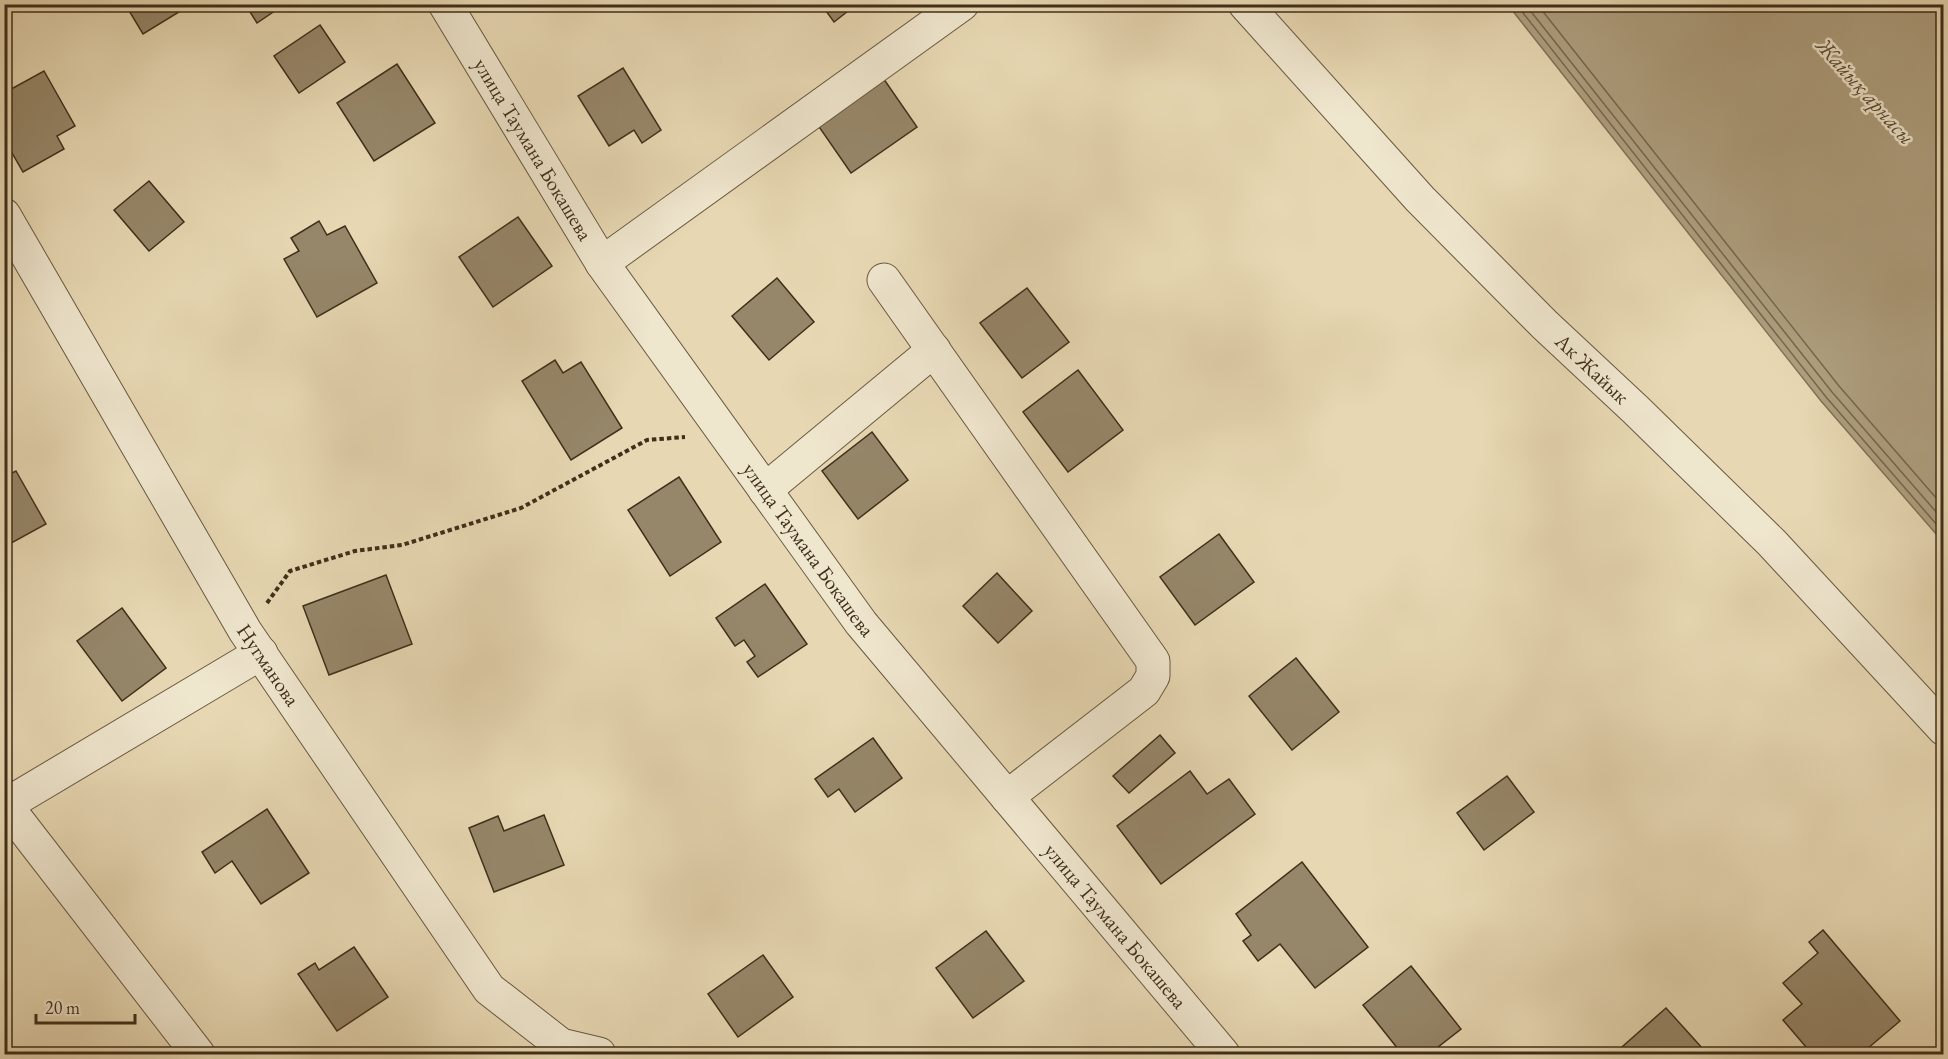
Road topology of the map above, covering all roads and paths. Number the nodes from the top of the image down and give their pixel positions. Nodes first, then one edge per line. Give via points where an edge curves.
1 (445, 4) edge
2 (962, 4) edge
3 (1245, 4) edge
4 (4, 215) edge
5 (602, 263) junction
6 (885, 280) dead end
7 (934, 350) junction
8 (725, 434) junction
9 (765, 490) junction
10 (253, 642) junction
11 (1944, 729) edge
12 (1007, 797) junction
13 (5, 804) edge
14 (198, 1054) edge
15 (599, 1054) edge
16 (1223, 1054) edge

1 - 5 street, улица Таумана Бокашева
2 - 5 street
3 - 11 street, Ак Жайык via 1420,199 1772,543
4 - 10 street, Нугманова
5 - 8 street, улица Таумана Бокашева
6 - 7 street
7 - 9 street
7 - 12 street via 1153,661 1153,676 1144,691
8 - 9 street, улица Таумана Бокашева
8 - 10 path via 647,440 521,508 402,545 355,551 290,571
9 - 12 street, улица Таумана Бокашева via 861,624
10 - 13 street
10 - 15 street, Нугманова via 489,989 561,1045
12 - 16 street, улица Таумана Бокашева
13 - 14 street

